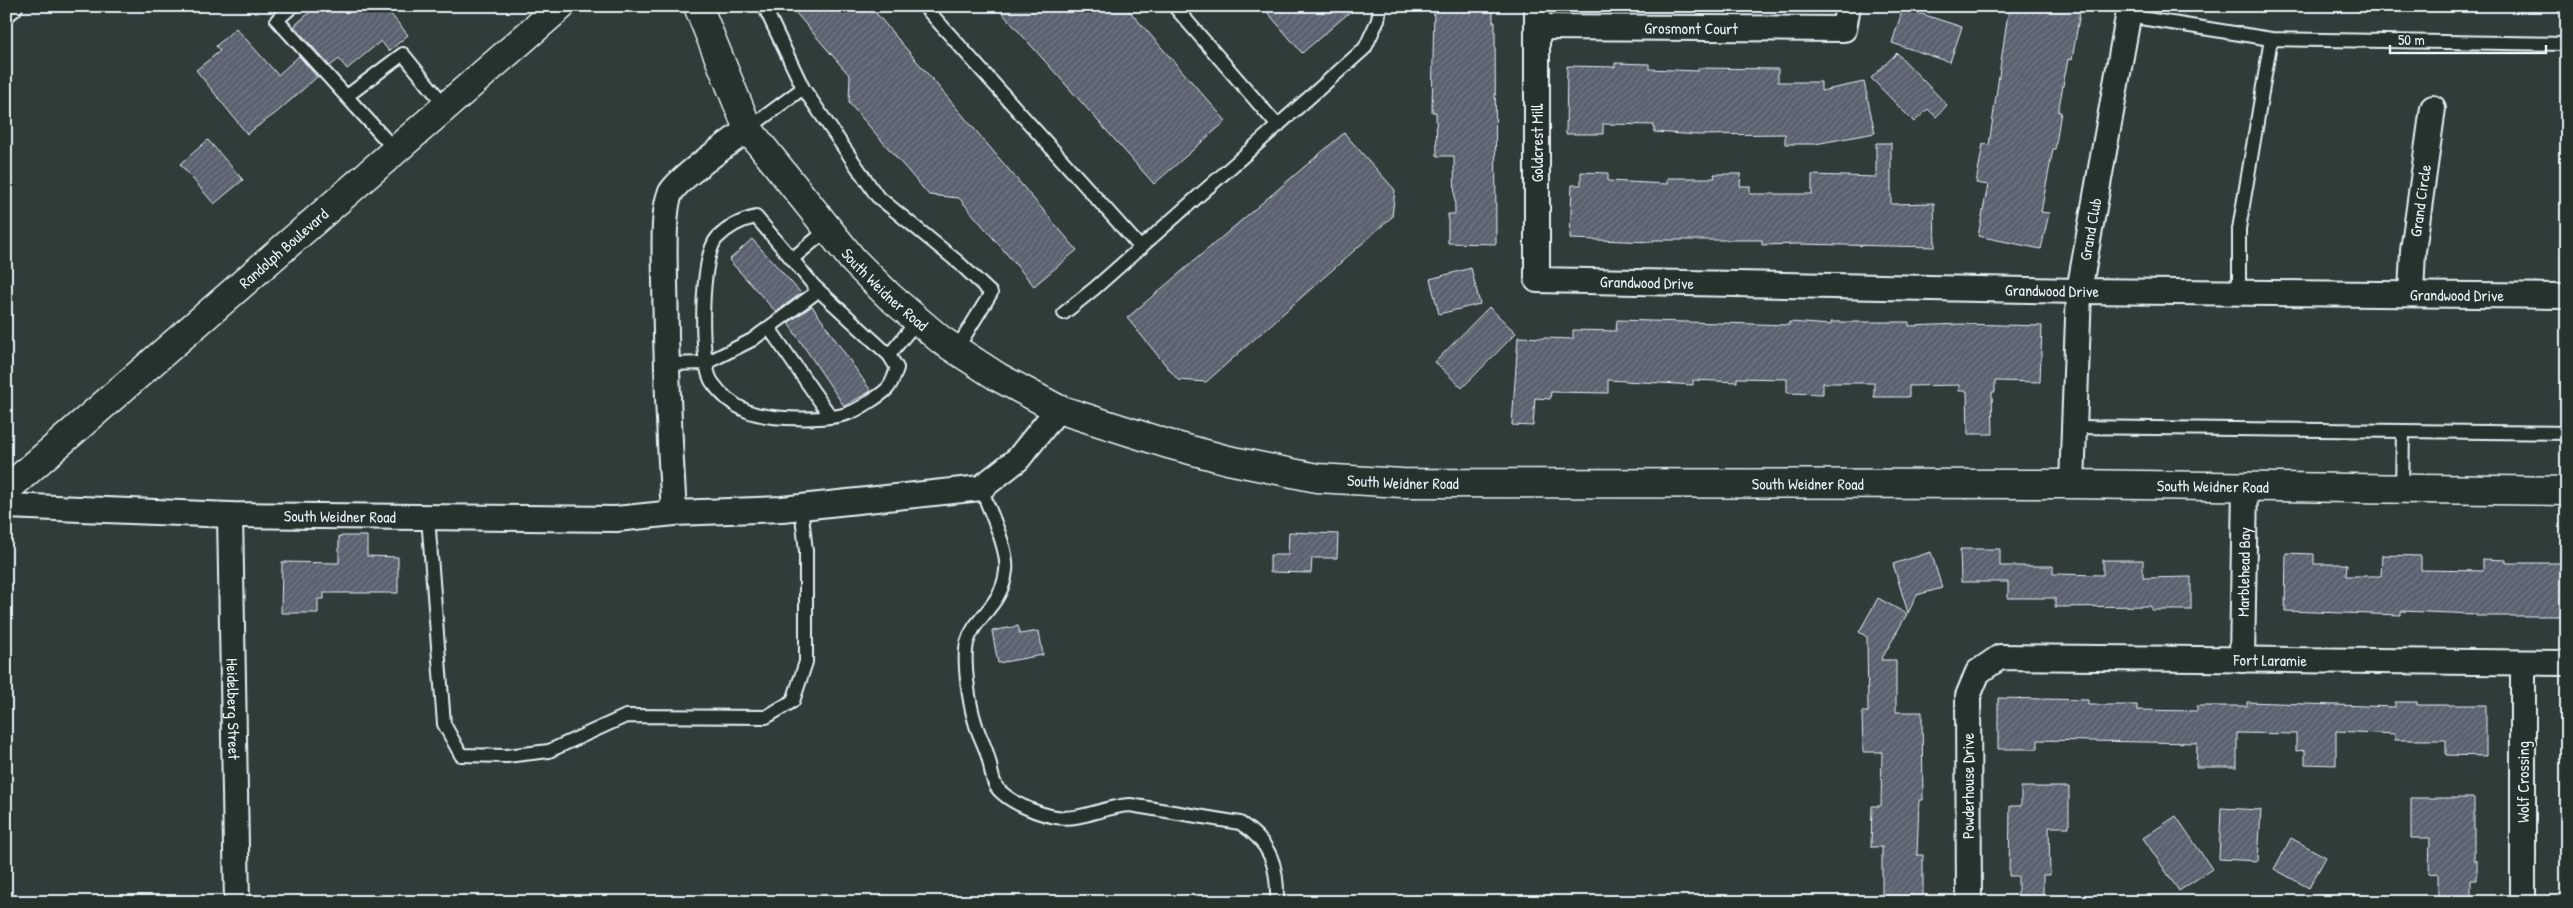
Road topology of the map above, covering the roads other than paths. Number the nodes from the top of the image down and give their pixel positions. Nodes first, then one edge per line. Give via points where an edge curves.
1 (10, 6) edge
2 (293, 6) edge
3 (561, 6) edge
4 (698, 6) edge
5 (764, 6) edge
6 (924, 6) edge
7 (1174, 6) edge
8 (1380, 6) edge
9 (1848, 6) edge
10 (6, 9) edge
11 (2129, 11) edge
12 (1537, 16) edge
13 (2271, 39) junction
14 (2567, 44) edge
15 (803, 88) junction
16 (347, 96) junction
17 (447, 108) junction
18 (2433, 108) dead end
19 (1278, 126) junction
20 (748, 129) junction
21 (396, 152) junction
22 (828, 230) junction
23 (1141, 248) junction
24 (792, 259) junction
25 (1538, 280) joint
26 (818, 290) junction
27 (2079, 291) junction
28 (2240, 293) junction
29 (2411, 294) junction
30 (2567, 296) edge
31 (1064, 313) dead end
32 (918, 320) junction
33 (769, 328) junction
34 (956, 350) junction
35 (889, 355) junction
36 (706, 363) junction
37 (666, 364) junction
38 (1058, 409) junction
39 (831, 417) junction
40 (2074, 427) junction
41 (2403, 431) junction
42 (2567, 433) edge
43 (2072, 484) junction
44 (2245, 486) junction
45 (981, 488) junction
46 (2402, 489) junction
47 (6, 490) edge
48 (2567, 491) edge
49 (6, 506) edge
50 (801, 507) junction
51 (674, 513) junction
52 (230, 515) junction
53 (428, 517) junction
54 (2242, 660) junction
55 (2523, 663) junction
56 (2567, 663) edge
57 (1978, 672) joint
58 (237, 902) edge
59 (1277, 902) edge
60 (1969, 902) edge
61 (2523, 902) edge

1 - 10 street
2 - 16 lane via 278,20
3 - 17 main road, Randolph Boulevard
4 - 20 main road, South Weidner Road
5 - 15 lane
6 - 23 lane
7 - 19 lane
8 - 19 lane via 1378,20 1366,48
9 - 12 street, Grosmont Court via 1844,29
11 - 13 lane
11 - 27 street, Grand Club
12 - 25 street, Goldcrest Mill
13 - 14 lane
13 - 28 lane via 2239,229
15 - 20 lane
15 - 34 lane via 878,196 991,293
16 - 17 lane via 403,54
16 - 21 lane
17 - 21 main road, Randolph Boulevard
18 - 29 street, Grand Circle via 2413,251
19 - 23 lane
20 - 22 main road, South Weidner Road
20 - 37 street via 671,192 665,246
21 - 47 main road, Randolph Boulevard
22 - 24 lane
22 - 32 main road, South Weidner Road via 853,260
23 - 31 lane
24 - 26 lane
24 - 36 lane via 756,217 742,220 716,239 706,264 703,355
25 - 27 street, Grandwood Drive
26 - 33 lane
26 - 35 lane
27 - 28 street, Grandwood Drive
27 - 40 street, Grand Club
28 - 29 street, Grandwood Drive
29 - 30 street, Grandwood Drive
32 - 34 main road, South Weidner Road
32 - 35 lane
33 - 36 lane
33 - 39 lane
34 - 38 main road, South Weidner Road via 998,378
35 - 39 lane via 897,368 888,388 849,413
36 - 37 lane
36 - 39 lane via 711,381 729,401 748,412
37 - 51 street
38 - 43 main road, South Weidner Road via 1228,460 1317,478 1402,483
38 - 45 street via 1018,459
40 - 41 lane
40 - 43 street, Grand Club
41 - 42 lane
41 - 46 lane
43 - 44 main road, South Weidner Road
44 - 46 main road, South Weidner Road
44 - 54 street, Marblehead Bay
45 - 50 street, South Weidner Road
45 - 59 lane via 1003,549 1007,570 993,606 972,632 966,654 971,708 994,784 1016,802 1056,817 1075,817 1130,806 1240,823 1254,832 1273,862
46 - 48 main road, South Weidner Road
49 - 52 street, South Weidner Road
50 - 51 street, South Weidner Road
50 - 53 lane via 806,551 806,662 793,701 766,717 626,716 549,752 506,756 461,755 444,724
51 - 53 street, South Weidner Road via 616,519
52 - 53 street, South Weidner Road
52 - 58 street, Heidelberg Street
54 - 55 street, Fort Laramie
54 - 57 street, Fort Laramie via 2000,657
55 - 56 street, Fort Laramie
55 - 61 street, Wolf Crossing
57 - 60 street, Powderhouse Drive via 1968,696

